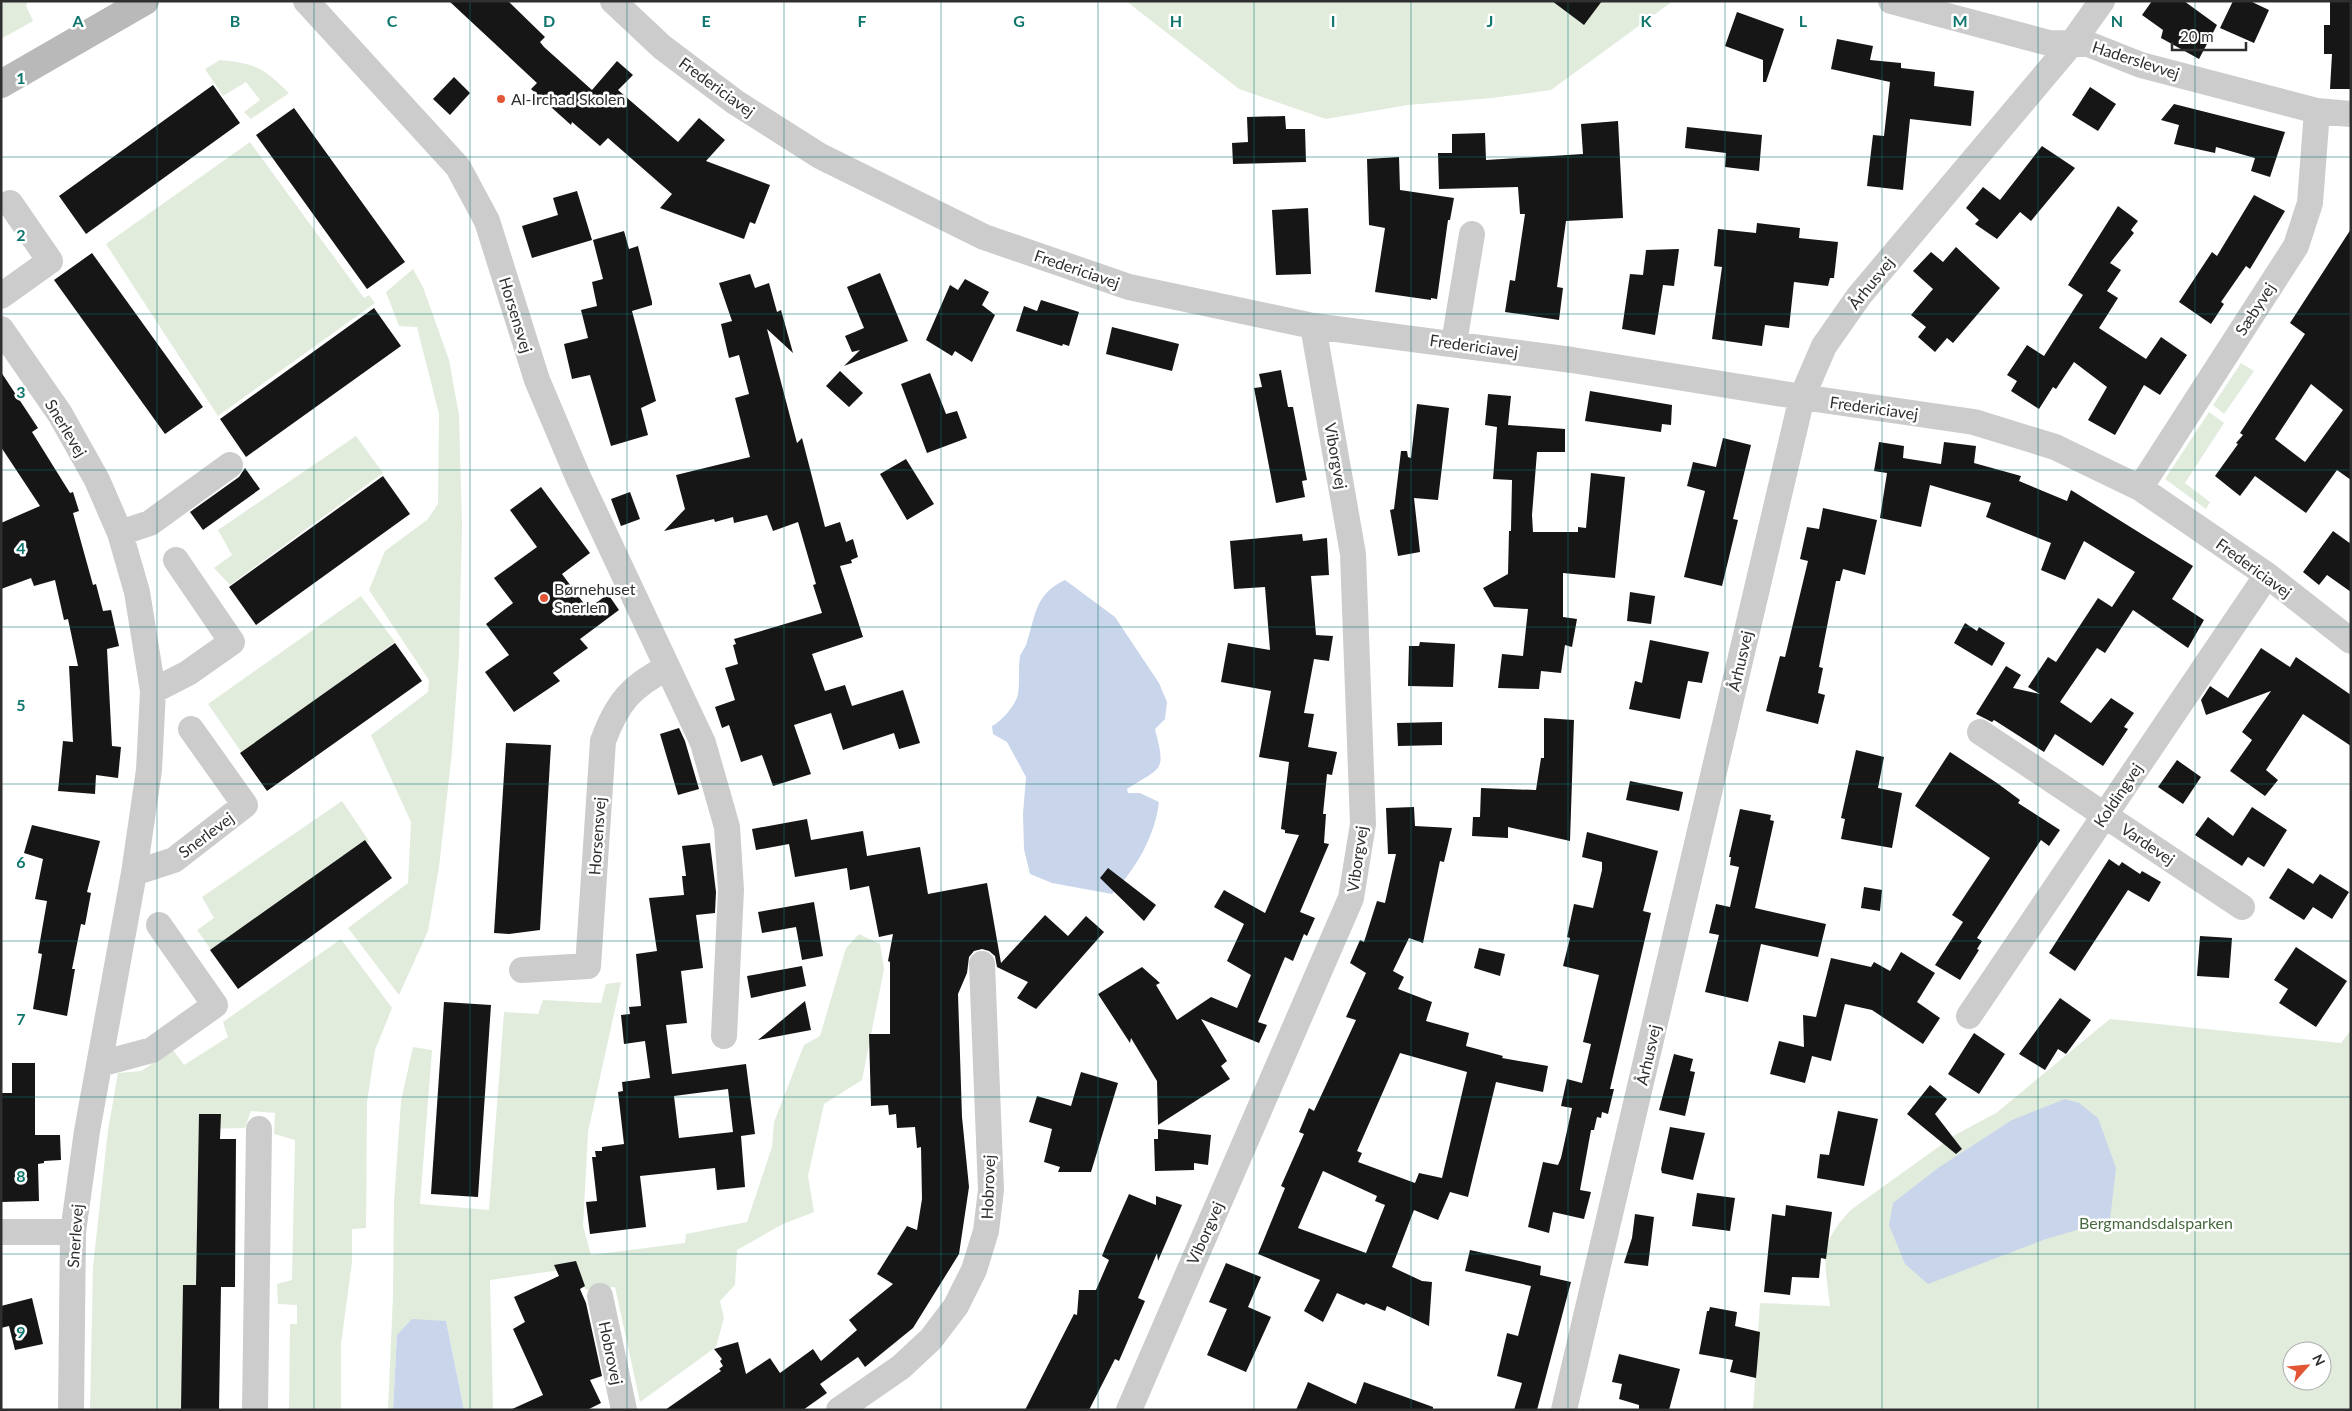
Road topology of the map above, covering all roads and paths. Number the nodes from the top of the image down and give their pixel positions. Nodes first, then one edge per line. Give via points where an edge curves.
1 (145, 1) edge
2 (306, 1) edge
3 (613, 1) edge
4 (1892, 1) edge
5 (2102, 1) edge
6 (2072, 43) junction
7 (1, 84) edge
8 (2317, 111) junction
9 (2351, 114) edge
10 (10, 203) dead end
11 (1472, 234) dead end
12 (1, 296) edge
13 (1313, 326) junction
14 (1, 329) edge
15 (1454, 343) junction
16 (1802, 397) junction
17 (230, 465) dead end
18 (2140, 488) junction
19 (120, 533) junction
20 (176, 560) dead end
21 (2267, 575) junction
22 (2351, 641) edge
23 (667, 668) junction
24 (153, 691) junction
25 (191, 729) dead end
26 (1980, 732) dead end
27 (2104, 815) junction
28 (134, 872) junction
29 (2242, 907) dead end
30 (159, 925) dead end
31 (982, 964) dead end
32 (522, 970) dead end
33 (1969, 1016) dead end
34 (724, 1036) dead end
35 (100, 1064) junction
36 (259, 1129) dead end
37 (1, 1232) edge
38 (73, 1232) junction
39 (600, 1296) dead end
40 (71, 1410) edge
41 (255, 1410) edge
42 (624, 1410) edge
43 (838, 1410) edge
44 (1128, 1410) edge
45 (1564, 1410) edge

1 - 7 main road
2 - 23 street, Horsensvej via 458,168 487,221 536,380
3 - 13 street, Fredericiavej via 669,53 736,102 820,156 984,237 1129,287
4 - 6 street, Haderslevvej via 2049,43
5 - 6 street, Århusvej
6 - 8 street, Haderslevvej via 2088,44 2141,65
6 - 16 street, Århusvej via 1859,296 1824,346
8 - 9 street, Haderslevvej
8 - 18 street, Sæbyvej via 2310,203 2296,246
10 - 12 street via 50,261
11 - 15 street
13 - 15 street, Fredericiavej
13 - 44 street, Viborgvej via 1353,554 1363,824 1352,898
14 - 19 street, Snerlevej via 60,414 97,480
15 - 16 street, Fredericiavej
16 - 18 street, Fredericiavej via 1974,422 2055,447
16 - 45 street, Århusvej
17 - 19 street via 150,523
18 - 21 street, Fredericiavej
19 - 24 street, Snerlevej via 137,592
20 - 24 street via 232,642 188,673
21 - 22 street, Fredericiavej
21 - 27 street, Koldingvej
23 - 32 street, Horsensvej via 645,679 626,696 612,717 603,741 588,966
23 - 34 street, Horsensvej via 703,742 727,827 731,890
24 - 28 street, Snerlevej via 149,770
25 - 28 street, Snerlevej via 245,805 174,860
26 - 27 street, Vardevej
27 - 29 street, Vardevej
27 - 33 street, Koldingvej
28 - 35 street, Snerlevej
30 - 35 street via 215,1005 152,1050
31 - 43 street, Hobrovej via 991,1190 986,1231 974,1270 956,1306 931,1339 901,1367
35 - 38 street, Snerlevej
36 - 41 street
37 - 38 street
38 - 40 street, Snerlevej
39 - 42 street, Hobrovej

